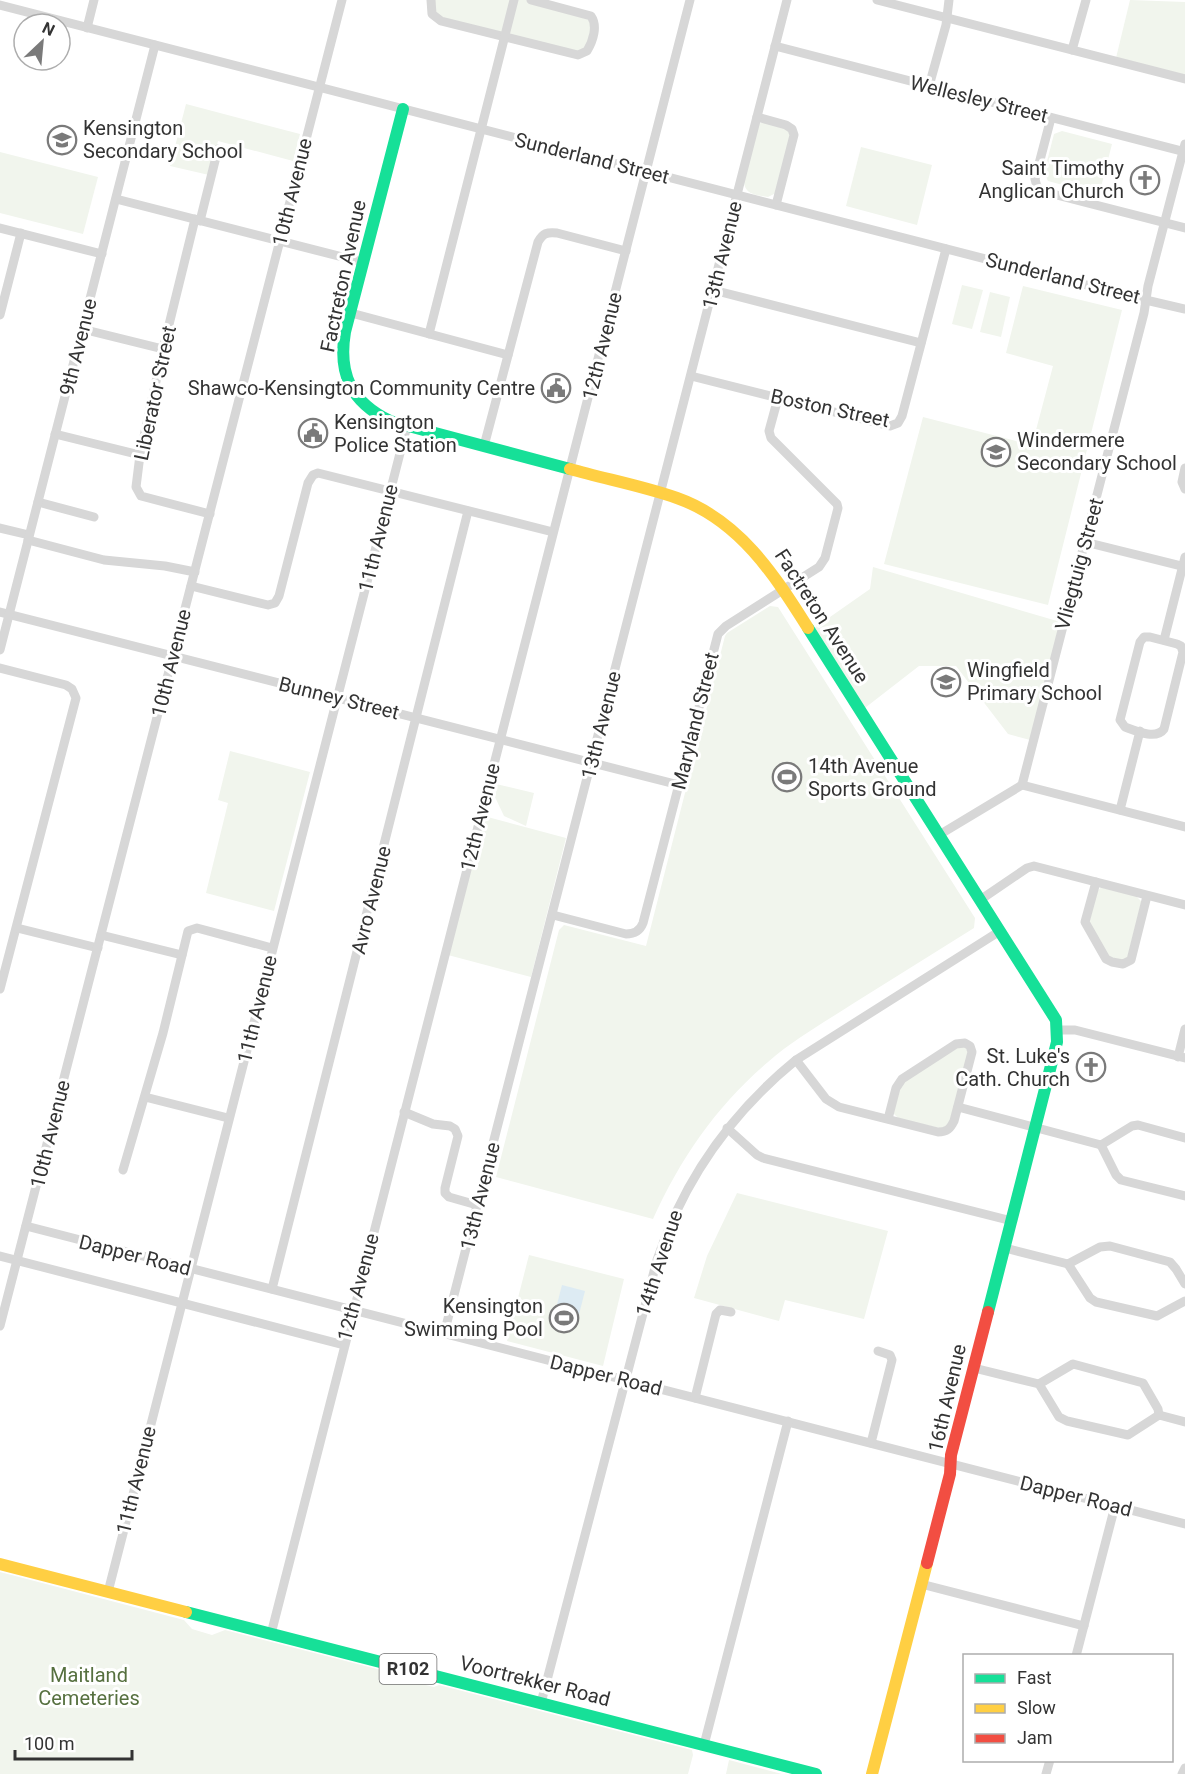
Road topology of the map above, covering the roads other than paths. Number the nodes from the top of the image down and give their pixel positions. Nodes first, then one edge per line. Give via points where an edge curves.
1 (94, 0) edge
2 (342, 0) edge
3 (431, 0) edge
4 (514, 0) edge
5 (531, 0) edge
6 (690, 0) edge
7 (787, 0) edge
8 (877, 0) edge
9 (949, 0) edge
10 (1086, 0) edge
11 (0, 5) edge
12 (946, 18) junction
13 (87, 28) junction
14 (505, 36) junction
15 (155, 45) junction
16 (775, 46) junction
17 (1072, 50) junction
18 (1185, 79) edge
19 (929, 86) junction
20 (319, 87) junction
21 (403, 109) junction
22 (757, 117) junction
23 (1051, 118) junction
24 (481, 129) junction
25 (218, 149) dead end
26 (1184, 150) edge
27 (646, 172) junction
28 (737, 195) junction
29 (116, 199) junction
30 (776, 205) junction
31 (198, 220) junction
32 (1164, 223) junction
33 (0, 228) edge
34 (1185, 228) edge
35 (21, 233) junction
36 (280, 241) junction
37 (946, 249) junction
38 (626, 251) junction
39 (102, 254) junction
40 (362, 262) junction
41 (713, 290) junction
42 (1146, 300) junction
43 (1185, 309) edge
44 (351, 313) junction
45 (0, 315) edge
46 (82, 329) junction
47 (429, 334) junction
48 (921, 343) junction
49 (163, 349) junction
50 (508, 355) junction
51 (691, 376) junction
52 (778, 398) junction
53 (407, 426) junction
54 (56, 434) junction
55 (484, 446) junction
56 (140, 455) junction
57 (1185, 468) edge
58 (571, 469) junction
59 (1185, 489) edge
60 (390, 490) junction
61 (661, 493) junction
62 (38, 502) junction
63 (468, 511) junction
64 (210, 514) junction
65 (94, 517) dead end
66 (0, 528) edge
67 (553, 532) junction
68 (29, 538) junction
69 (1085, 542) junction
70 (1184, 563) edge
71 (195, 572) junction
72 (191, 586) junction
73 (784, 590) junction
74 (4, 613) edge
75 (1164, 640) junction
76 (0, 650) edge
77 (173, 656) junction
78 (0, 668) edge
79 (337, 698) junction
80 (416, 718) junction
81 (1140, 731) junction
82 (500, 739) junction
83 (592, 763) junction
84 (679, 785) junction
85 (1022, 785) junction
86 (1120, 810) junction
87 (1185, 827) edge
88 (939, 835) junction
89 (1096, 882) junction
90 (1148, 896) junction
91 (980, 900) junction
92 (1185, 905) edge
93 (553, 915) junction
94 (17, 928) junction
95 (1000, 931) junction
96 (101, 934) junction
97 (98, 948) junction
98 (272, 948) junction
99 (182, 955) junction
100 (0, 988) edge
101 (1185, 1029) edge
102 (1058, 1030) junction
103 (1181, 1058) edge
104 (796, 1060) junction
105 (145, 1097) junction
106 (958, 1107) junction
107 (404, 1112) junction
108 (228, 1118) junction
109 (888, 1119) junction
110 (727, 1128) junction
111 (1035, 1128) junction
112 (1185, 1138) edge
113 (1101, 1145) junction
114 (123, 1170) dead end
115 (1185, 1196) edge
116 (477, 1205) junction
117 (1012, 1221) junction
118 (26, 1227) junction
119 (1005, 1248) junction
120 (0, 1256) edge
121 (16, 1260) junction
122 (1068, 1264) junction
123 (190, 1269) junction
124 (1185, 1284) edge
125 (272, 1289) junction
126 (1185, 1301) edge
127 (181, 1302) junction
128 (352, 1310) junction
129 (731, 1312) dead end
130 (0, 1326) edge
131 (444, 1334) junction
132 (344, 1345) junction
133 (878, 1351) dead end
134 (974, 1368) junction
135 (625, 1380) junction
136 (1039, 1384) junction
137 (695, 1398) junction
138 (1159, 1416) junction
139 (788, 1422) junction
140 (1185, 1422) edge
141 (871, 1443) junction
142 (951, 1464) junction
143 (1115, 1506) junction
144 (1185, 1524) edge
145 (0, 1564) edge
146 (921, 1584) junction
147 (108, 1592) junction
148 (1084, 1626) junction
149 (271, 1634) junction
150 (1077, 1654) edge
151 (542, 1703) junction
152 (704, 1745) junction
153 (1185, 1768) edge
154 (816, 1774) edge
155 (872, 1774) edge
156 (1182, 1774) edge

1 - 13 street
2 - 20 street, 10th Avenue
3 - 14 street via 431,11 438,20
4 - 14 street
5 - 14 street via 591,16 595,29 587,51 578,55
6 - 27 street, 12th Avenue
7 - 16 street, 13th Avenue
8 - 12 street
9 - 12 street
10 - 17 street
11 - 13 street, Sunderland Street
12 - 17 street
12 - 19 street
13 - 15 street, Sunderland Street
14 - 24 street
15 - 20 street, Sunderland Street
15 - 29 street, 9th Avenue
16 - 19 street, Wellesley Street
16 - 22 street, 13th Avenue
17 - 18 street
19 - 23 street, Wellesley Street
20 - 21 street, Sunderland Street
20 - 36 street, 10th Avenue
21 - 24 street, Sunderland Street
21 - 40 street, Factreton Avenue
22 - 28 street, 13th Avenue
22 - 30 street via 786,124 794,135
23 - 26 street, Wellesley Street
23 - 32 street via 1035,179 1037,187
24 - 27 street, Sunderland Street
24 - 47 street
25 - 31 street, Liberator Street
26 - 32 street, Vliegtuig Street
27 - 28 street, Sunderland Street
27 - 38 street, 12th Avenue
28 - 30 street, Sunderland Street
28 - 41 street, 13th Avenue
29 - 31 street
29 - 39 street, 9th Avenue
30 - 37 street, Sunderland Street
31 - 36 street
31 - 49 street, Liberator Street
32 - 34 street
32 - 42 street, Vliegtuig Street
33 - 35 street
35 - 39 street
35 - 45 street
36 - 40 street
36 - 64 street, 10th Avenue
37 - 42 street, Sunderland Street
37 - 48 street, Boston Street
38 - 50 street via 557,233 542,236
38 - 58 street, 12th Avenue
39 - 46 street, 9th Avenue
40 - 44 street, Factreton Avenue
41 - 48 street
41 - 51 street, 13th Avenue
42 - 43 street, Sunderland Street
42 - 69 street, Vliegtuig Street
44 - 47 street
44 - 53 street, Factreton Avenue via 342,354 351,389 379,416
46 - 49 street
46 - 54 street, 9th Avenue
47 - 50 street
48 - 52 street, Boston Street via 898,423 890,426
49 - 56 street, Liberator Street
50 - 55 street
51 - 52 street, Boston Street
51 - 61 street, 13th Avenue
52 - 73 street, Maryland Street via 769,431 771,438 834,499 838,508 823,563
53 - 55 street, Factreton Avenue
53 - 60 street, 11th Avenue
54 - 56 street
54 - 62 street, 9th Avenue
55 - 58 street, Factreton Avenue
56 - 64 street, Liberator Street via 136,487 141,496
57 - 59 street
58 - 61 street, Factreton Avenue
58 - 67 street, 12th Avenue
60 - 63 street
60 - 72 street via 313,474 279,596 271,605
60 - 79 street, 11th Avenue
61 - 73 street, Factreton Avenue via 691,504 730,527 767,563
61 - 83 street, 13th Avenue
62 - 65 street
62 - 68 street, 9th Avenue
63 - 67 street
63 - 80 street, Avro Avenue
64 - 71 street, 10th Avenue
66 - 68 street
67 - 82 street, 12th Avenue
68 - 71 street via 104,560
68 - 74 street, 9th Avenue
69 - 70 street
69 - 85 street, Vliegtuig Street
70 - 75 street
71 - 72 street, 10th Avenue
72 - 77 street, 10th Avenue
73 - 84 street, Maryland Street via 718,634
73 - 88 street, Factreton Avenue
74 - 76 street, 9th Avenue
74 - 77 street, Bunney Street
75 - 81 street via 1179,644 1183,654 1163,731 1156,735
75 - 81 street via 1148,636 1141,640 1123,708 1122,724
77 - 79 street, Bunney Street
77 - 96 street, 10th Avenue
78 - 94 street via 66,685 76,698
79 - 80 street, Bunney Street
79 - 98 street, 11th Avenue
80 - 82 street, Bunney Street
80 - 125 street, Avro Avenue
81 - 86 street
82 - 83 street, Bunney Street
82 - 107 street, 12th Avenue
83 - 84 street, Bunney Street
83 - 93 street, 13th Avenue
84 - 93 street, Maryland Street via 640,929 626,934
85 - 86 street
85 - 88 street
86 - 87 street
88 - 91 street, Factreton Avenue
89 - 90 street
89 - 90 street via 1085,922 1105,957 1112,962 1123,964 1131,960
89 - 91 street via 1031,866
90 - 92 street
91 - 95 street, Factreton Avenue
93 - 116 street, 13th Avenue
94 - 97 street
94 - 100 street
95 - 102 street, Factreton Avenue via 1054,1017
95 - 104 street, 14th Avenue
96 - 97 street, 10th Avenue
96 - 99 street
97 - 118 street, 10th Avenue
98 - 99 street via 194,927 187,933
98 - 108 street, 11th Avenue
99 - 105 street
101 - 103 street
102 - 103 street via 1075,1030
102 - 111 street, 16th Avenue
104 - 109 street via 826,1099 839,1107
104 - 110 street, 14th Avenue via 768,1083
105 - 108 street
105 - 114 street
106 - 109 street via 951,1127 944,1132
106 - 109 street via 972,1052 965,1043 956,1044 902,1079
106 - 111 street
107 - 116 street via 456,1129 458,1136 445,1193
107 - 128 street, 12th Avenue
108 - 123 street, 11th Avenue
110 - 117 street via 763,1158
110 - 135 street, 14th Avenue via 698,1168 668,1227
111 - 113 street
111 - 117 street, 16th Avenue
112 - 113 street via 1138,1125
113 - 115 street via 1121,1180
116 - 131 street, 13th Avenue
117 - 119 street, 16th Avenue
118 - 121 street, 10th Avenue
118 - 123 street, Dapper Road
119 - 122 street
119 - 134 street, 16th Avenue
120 - 121 street
121 - 127 street
121 - 130 street, 10th Avenue
122 - 124 street via 1100,1247 1110,1246 1170,1262
122 - 126 street via 1096,1302 1157,1316
123 - 125 street, Dapper Road
123 - 127 street, 11th Avenue
125 - 128 street, Dapper Road
127 - 132 street
127 - 147 street, 11th Avenue
128 - 131 street, Dapper Road
128 - 132 street, 12th Avenue
129 - 137 street via 720,1310 716,1314
131 - 135 street, Dapper Road
132 - 149 street, 12th Avenue
133 - 141 street via 890,1354 892,1360
134 - 136 street
134 - 142 street, 16th Avenue
135 - 137 street, Dapper Road
135 - 151 street, 14th Avenue
136 - 138 street via 1059,1417 1067,1421 1128,1435
136 - 138 street via 1068,1365 1080,1364 1143,1383
137 - 139 street, Dapper Road
138 - 140 street
139 - 141 street, Dapper Road
139 - 152 street
141 - 142 street, Dapper Road
142 - 143 street, Dapper Road
142 - 146 street, 16th Avenue
143 - 144 street, Dapper Road
143 - 148 street
145 - 147 street, Voortrekker Road / R102
146 - 148 street
146 - 155 street, 16th Avenue
147 - 149 street, Voortrekker Road / R102
148 - 150 street
149 - 151 street, Voortrekker Road / R102
151 - 152 street, Voortrekker Road / R102
152 - 154 street, Voortrekker Road / R102
153 - 156 street

